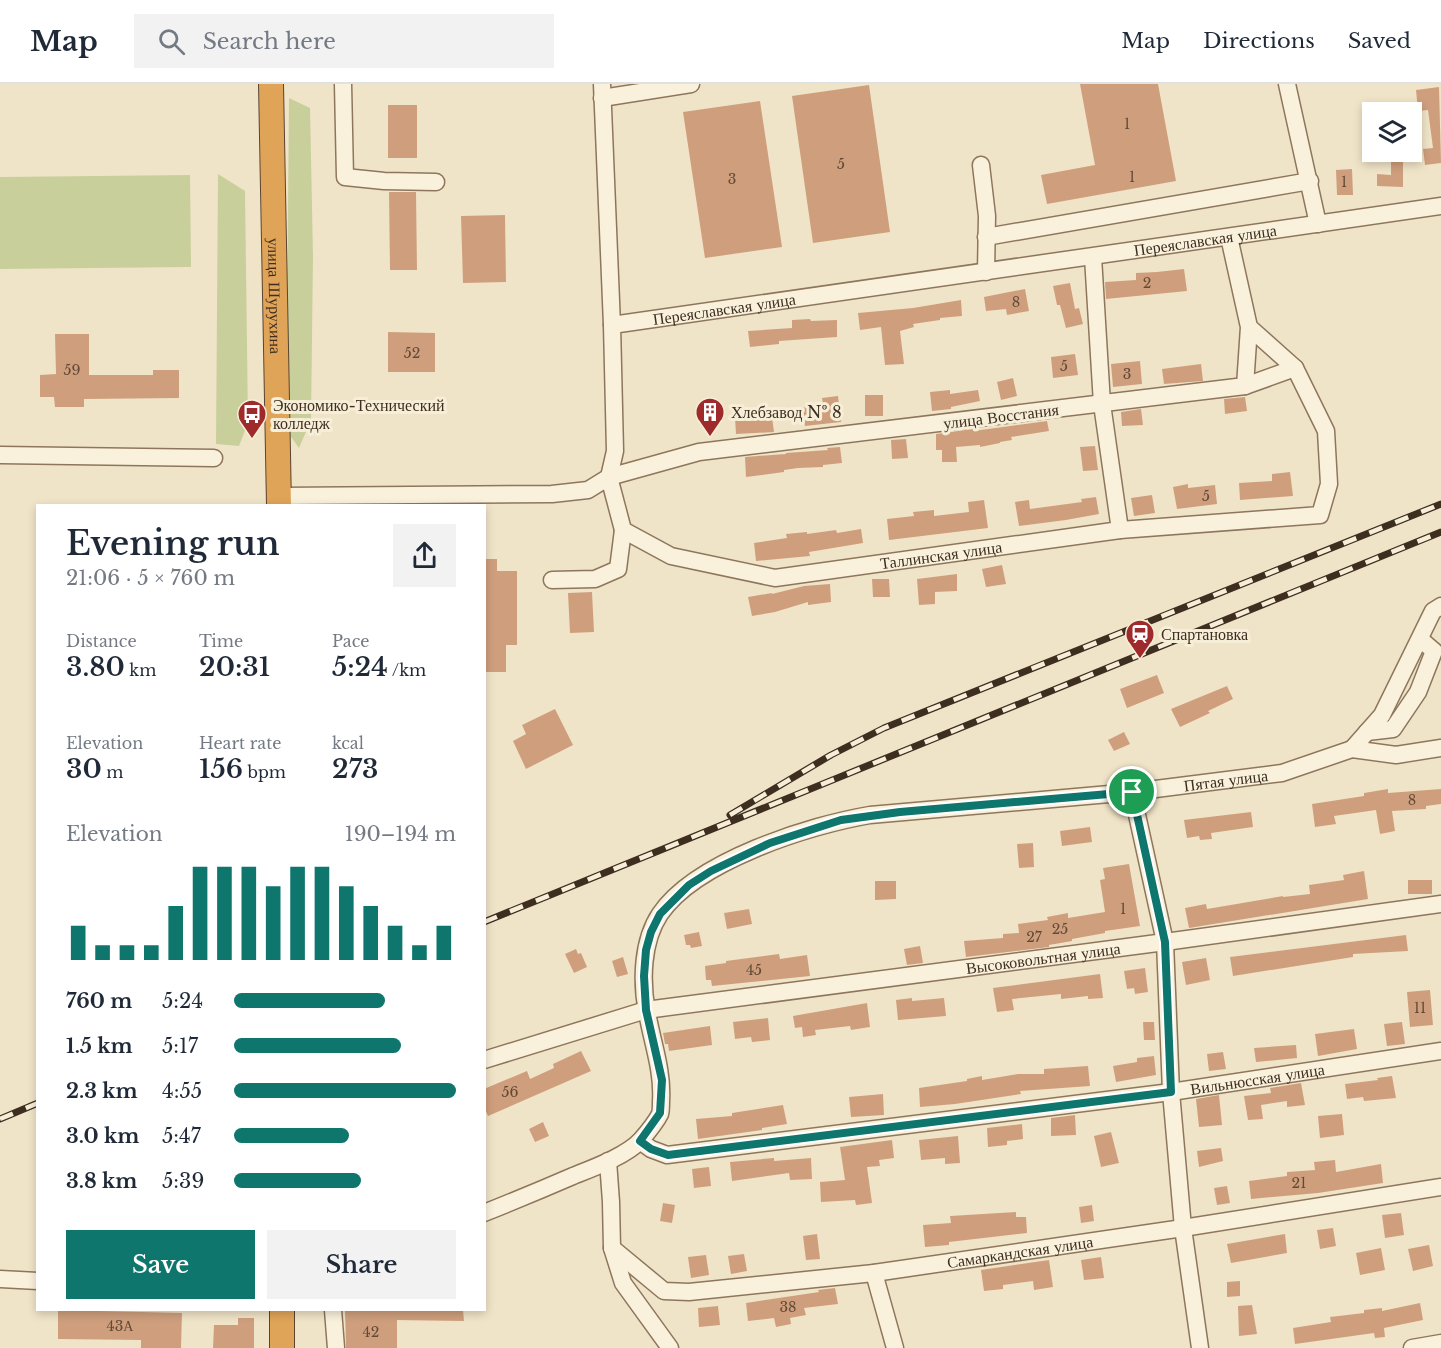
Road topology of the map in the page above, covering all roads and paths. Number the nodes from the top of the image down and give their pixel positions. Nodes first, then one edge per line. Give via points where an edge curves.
1 (271, 84) edge
2 (343, 84) edge
3 (691, 84) edge
4 (1287, 84) edge
5 (602, 91) edge
6 (981, 165) dead end
7 (1310, 181) junction
8 (436, 182) dead end
9 (1441, 206) edge
10 (1318, 224) junction
11 (986, 237) junction
12 (1229, 237) junction
13 (1093, 257) junction
14 (986, 272) junction
15 (612, 325) junction
16 (1249, 327) junction
17 (1295, 368) junction
18 (1245, 386) junction
19 (1102, 404) junction
20 (0, 455) edge
21 (214, 458) dead end
22 (609, 477) junction
23 (279, 501) edge
24 (623, 530) junction
25 (1120, 530) junction
26 (552, 580) dead end
27 (1441, 606) edge
28 (1441, 748) edge
29 (1353, 749) junction
30 (1132, 792) junction
31 (1441, 904) edge
32 (1165, 942) junction
33 (646, 1010) junction
34 (1441, 1051) edge
35 (486, 1059) edge
36 (1171, 1092) junction
37 (640, 1141) junction
38 (608, 1161) junction
39 (1441, 1187) edge
40 (486, 1212) edge
41 (1183, 1228) junction
42 (612, 1248) junction
43 (874, 1273) junction
44 (0, 1279) edge
45 (36, 1281) edge
46 (282, 1311) edge
47 (333, 1311) edge
48 (1441, 1343) edge
49 (282, 1348) edge
50 (336, 1348) edge
51 (670, 1348) edge
52 (895, 1348) edge
53 (1200, 1348) edge
54 (1412, 1348) edge

1 - 23 highway, улица Шурухина
2 - 8 street via 345,177
3 - 5 street
4 - 7 street
5 - 15 street
6 - 11 street
7 - 10 street
7 - 11 street
9 - 10 street, Переяславская улица
10 - 12 street, Переяславская улица
11 - 14 street
12 - 13 street, Переяславская улица
12 - 16 street
13 - 14 street, Переяславская улица
13 - 19 street
14 - 15 street, Переяславская улица
15 - 22 street via 615,451
16 - 17 street
16 - 18 street
17 - 18 street, улица Восстания
17 - 25 street, Таллинская улица via 1326,431 1329,484 1320,515
18 - 19 street, улица Восстания
19 - 22 street, улица Восстания via 699,452
19 - 25 street
20 - 21 street
22 - 23 street via 588,490 552,494
22 - 24 street
24 - 25 street, Таллинская улица via 670,556 775,578
24 - 26 street via 618,569 595,579
27 - 29 street via 1433,611 1382,715
28 - 29 street, Пятая улица via 1396,755
29 - 30 street, Пятая улица via 1282,774
30 - 32 street
30 - 33 street, Пятая улица via 870,814 809,829 745,855 689,885 660,914 646,950
31 - 32 street, Высоковольтная улица
32 - 33 street, Высоковольтная улица
32 - 36 street
33 - 35 street, Высоковольтная улица
33 - 37 street, Пятая улица via 662,1091 660,1113
34 - 36 street, Вильнюсская улица
36 - 37 street, Вильнюсская улица via 668,1155
36 - 41 street
37 - 38 street
38 - 40 street
38 - 42 street
39 - 41 street, Самаркандская улица
41 - 43 street, Самаркандская улица
41 - 53 street
42 - 43 street, Самаркандская улица via 664,1291 689,1292
42 - 51 street via 623,1283
43 - 52 street
44 - 45 street
46 - 49 highway
47 - 50 street
48 - 54 street

